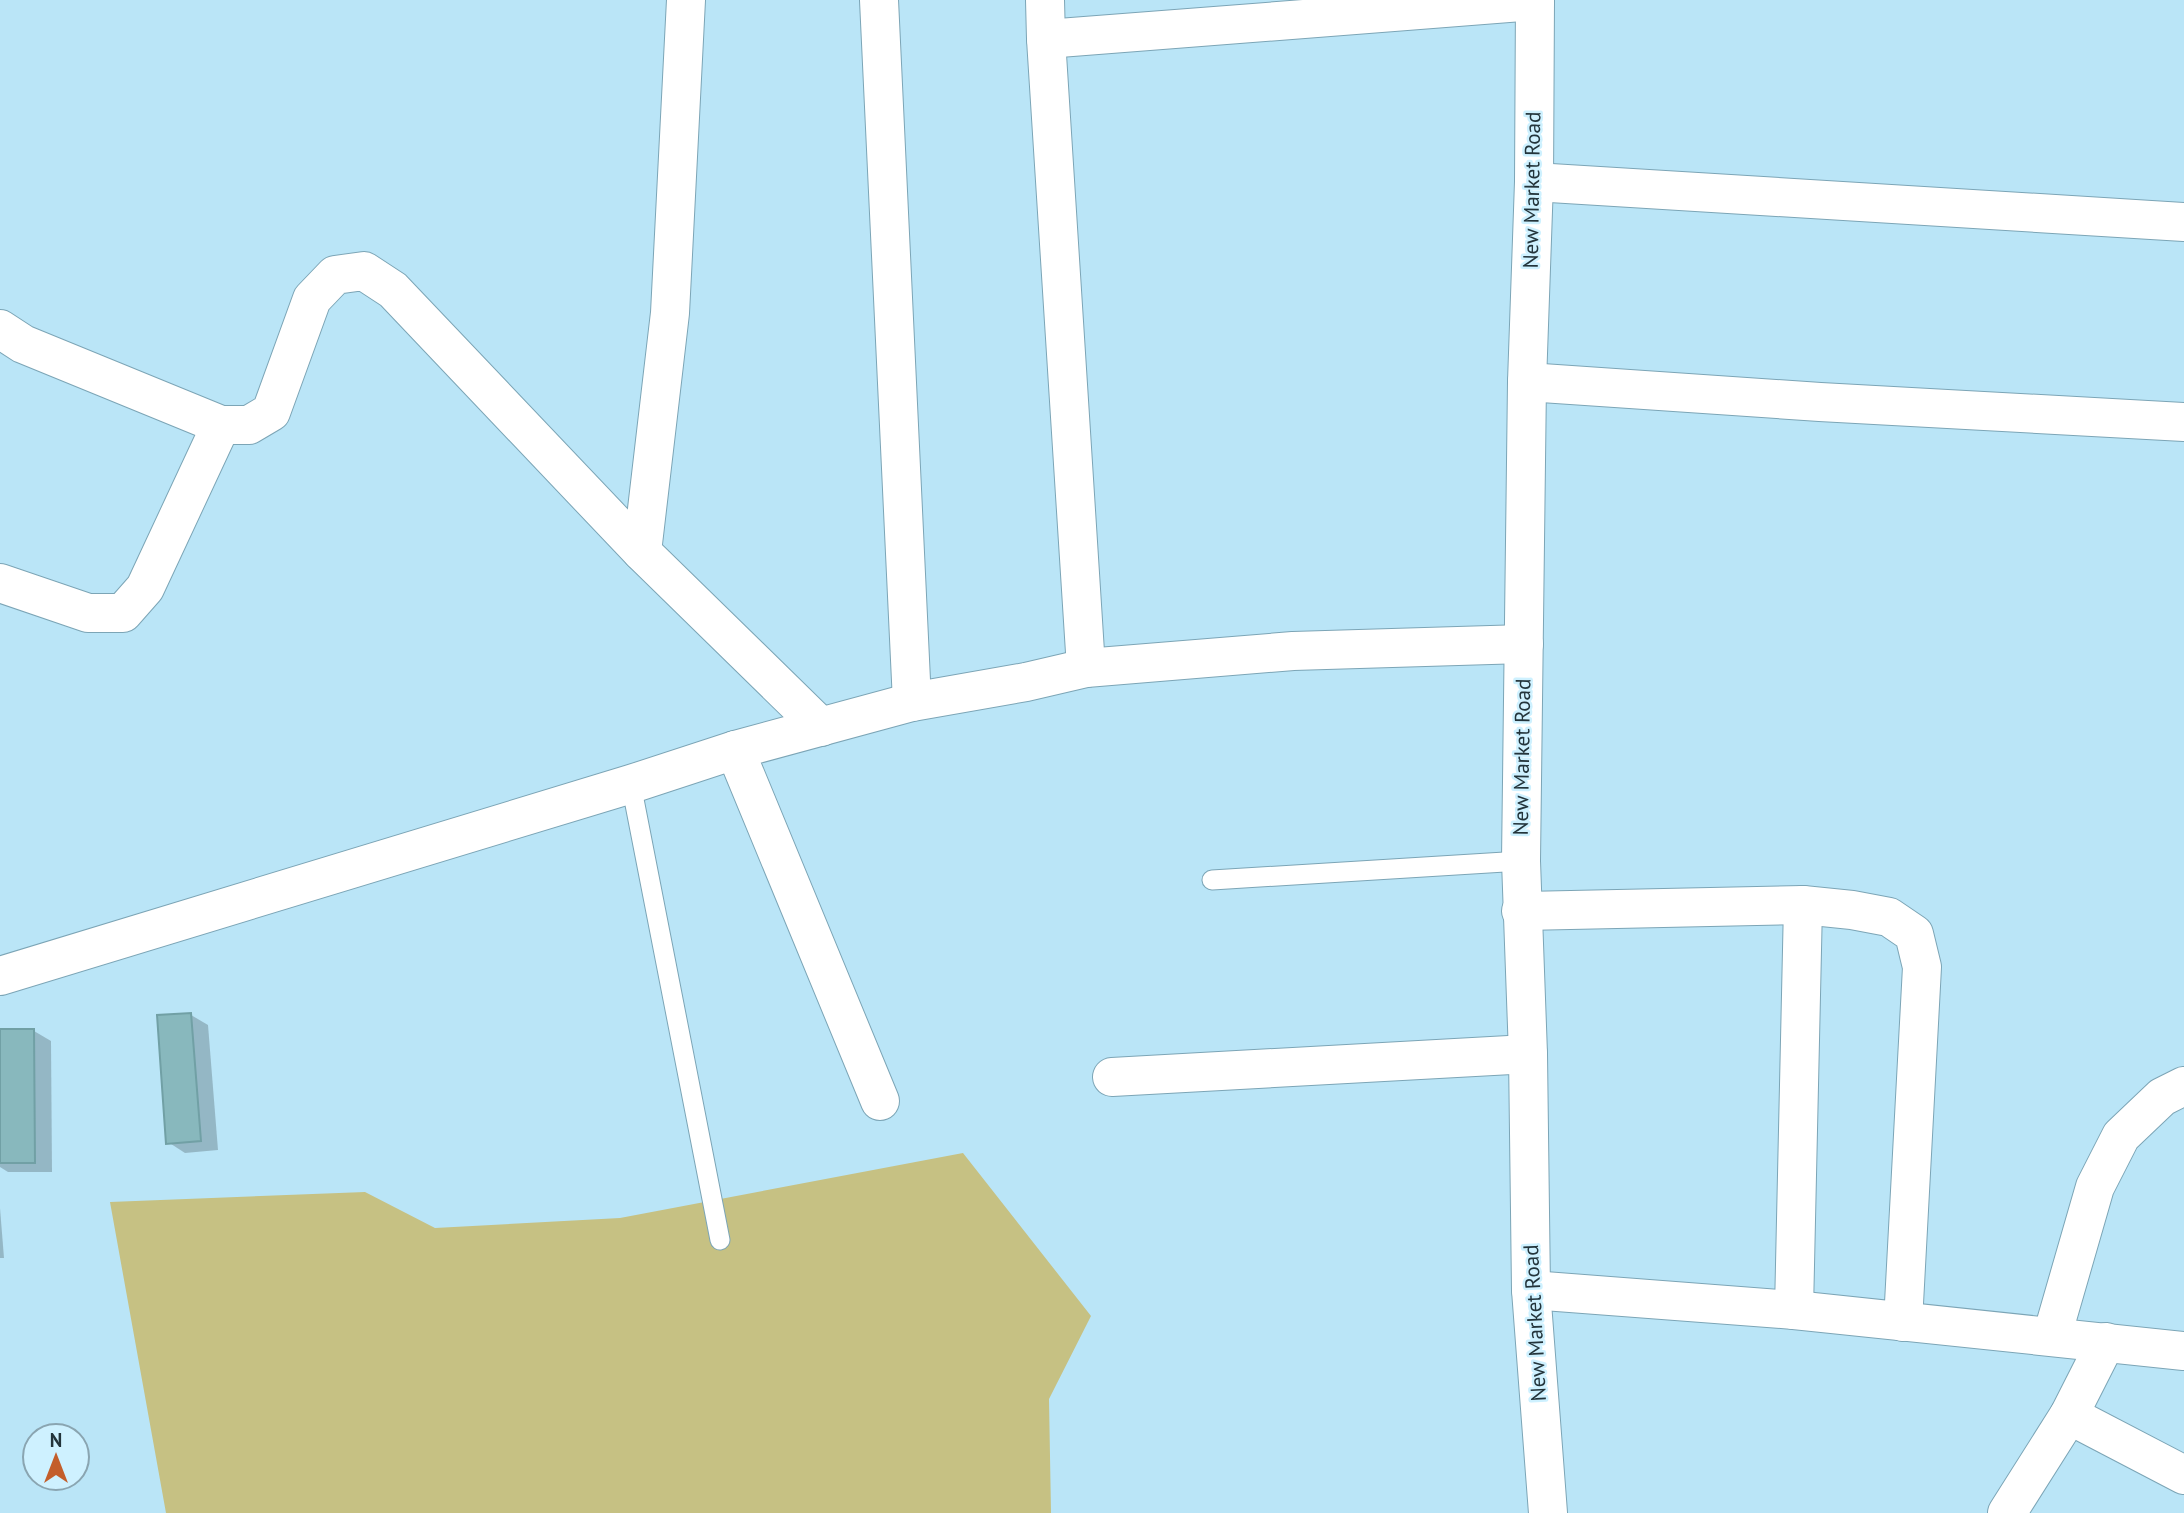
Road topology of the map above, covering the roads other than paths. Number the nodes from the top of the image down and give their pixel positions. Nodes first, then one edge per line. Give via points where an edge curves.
1 (686, 0) edge
2 (879, 0) edge
3 (1045, 0) edge
4 (1535, 1) edge
5 (1046, 39) junction
6 (1534, 182) junction
7 (2184, 222) edge
8 (0, 329) edge
9 (1527, 382) junction
10 (2184, 422) edge
11 (221, 425) junction
12 (642, 552) junction
13 (0, 583) edge
14 (1524, 644) junction
15 (1086, 668) junction
16 (912, 702) junction
17 (821, 727) junction
18 (735, 750) junction
19 (631, 784) junction
20 (1521, 861) junction
21 (1212, 880) dead end
22 (1803, 905) junction
23 (1521, 911) junction
24 (0, 976) edge
25 (1528, 1054) junction
26 (1112, 1077) dead end
27 (2184, 1086) edge
28 (880, 1101) dead end
29 (720, 1240) dead end
30 (1531, 1290) junction
31 (1794, 1310) junction
32 (1903, 1322) junction
33 (2052, 1336) junction
34 (2106, 1342) junction
35 (2184, 1351) edge
36 (2069, 1415) junction
37 (2184, 1475) edge
38 (1548, 1513) edge
39 (2007, 1513) edge

1 - 12 street via 671,300
2 - 16 street
3 - 5 street
4 - 5 street
4 - 6 street, New Market Road
5 - 15 street
6 - 7 street
6 - 9 street, New Market Road
8 - 11 street via 23,344
9 - 10 street
9 - 14 street, New Market Road
11 - 12 street via 249,425 271,412 312,299 335,275 364,271 393,290
11 - 13 street via 145,588 123,613 88,613
12 - 17 street
14 - 15 street via 1293,651
14 - 20 street, New Market Road
15 - 16 street
16 - 17 street
17 - 18 street
18 - 19 street
18 - 28 street
19 - 24 street
19 - 29 lane
20 - 21 lane
20 - 23 street, New Market Road
22 - 23 street
22 - 31 street
22 - 32 street via 1889,916 1914,934 1922,967
23 - 25 street, New Market Road
25 - 26 street
25 - 30 street, New Market Road
27 - 33 street via 2162,1097 2121,1136 2095,1187
30 - 31 street
30 - 38 street, New Market Road
31 - 32 street
32 - 33 street
33 - 34 street
34 - 35 street
34 - 36 street
36 - 37 street
36 - 39 street

